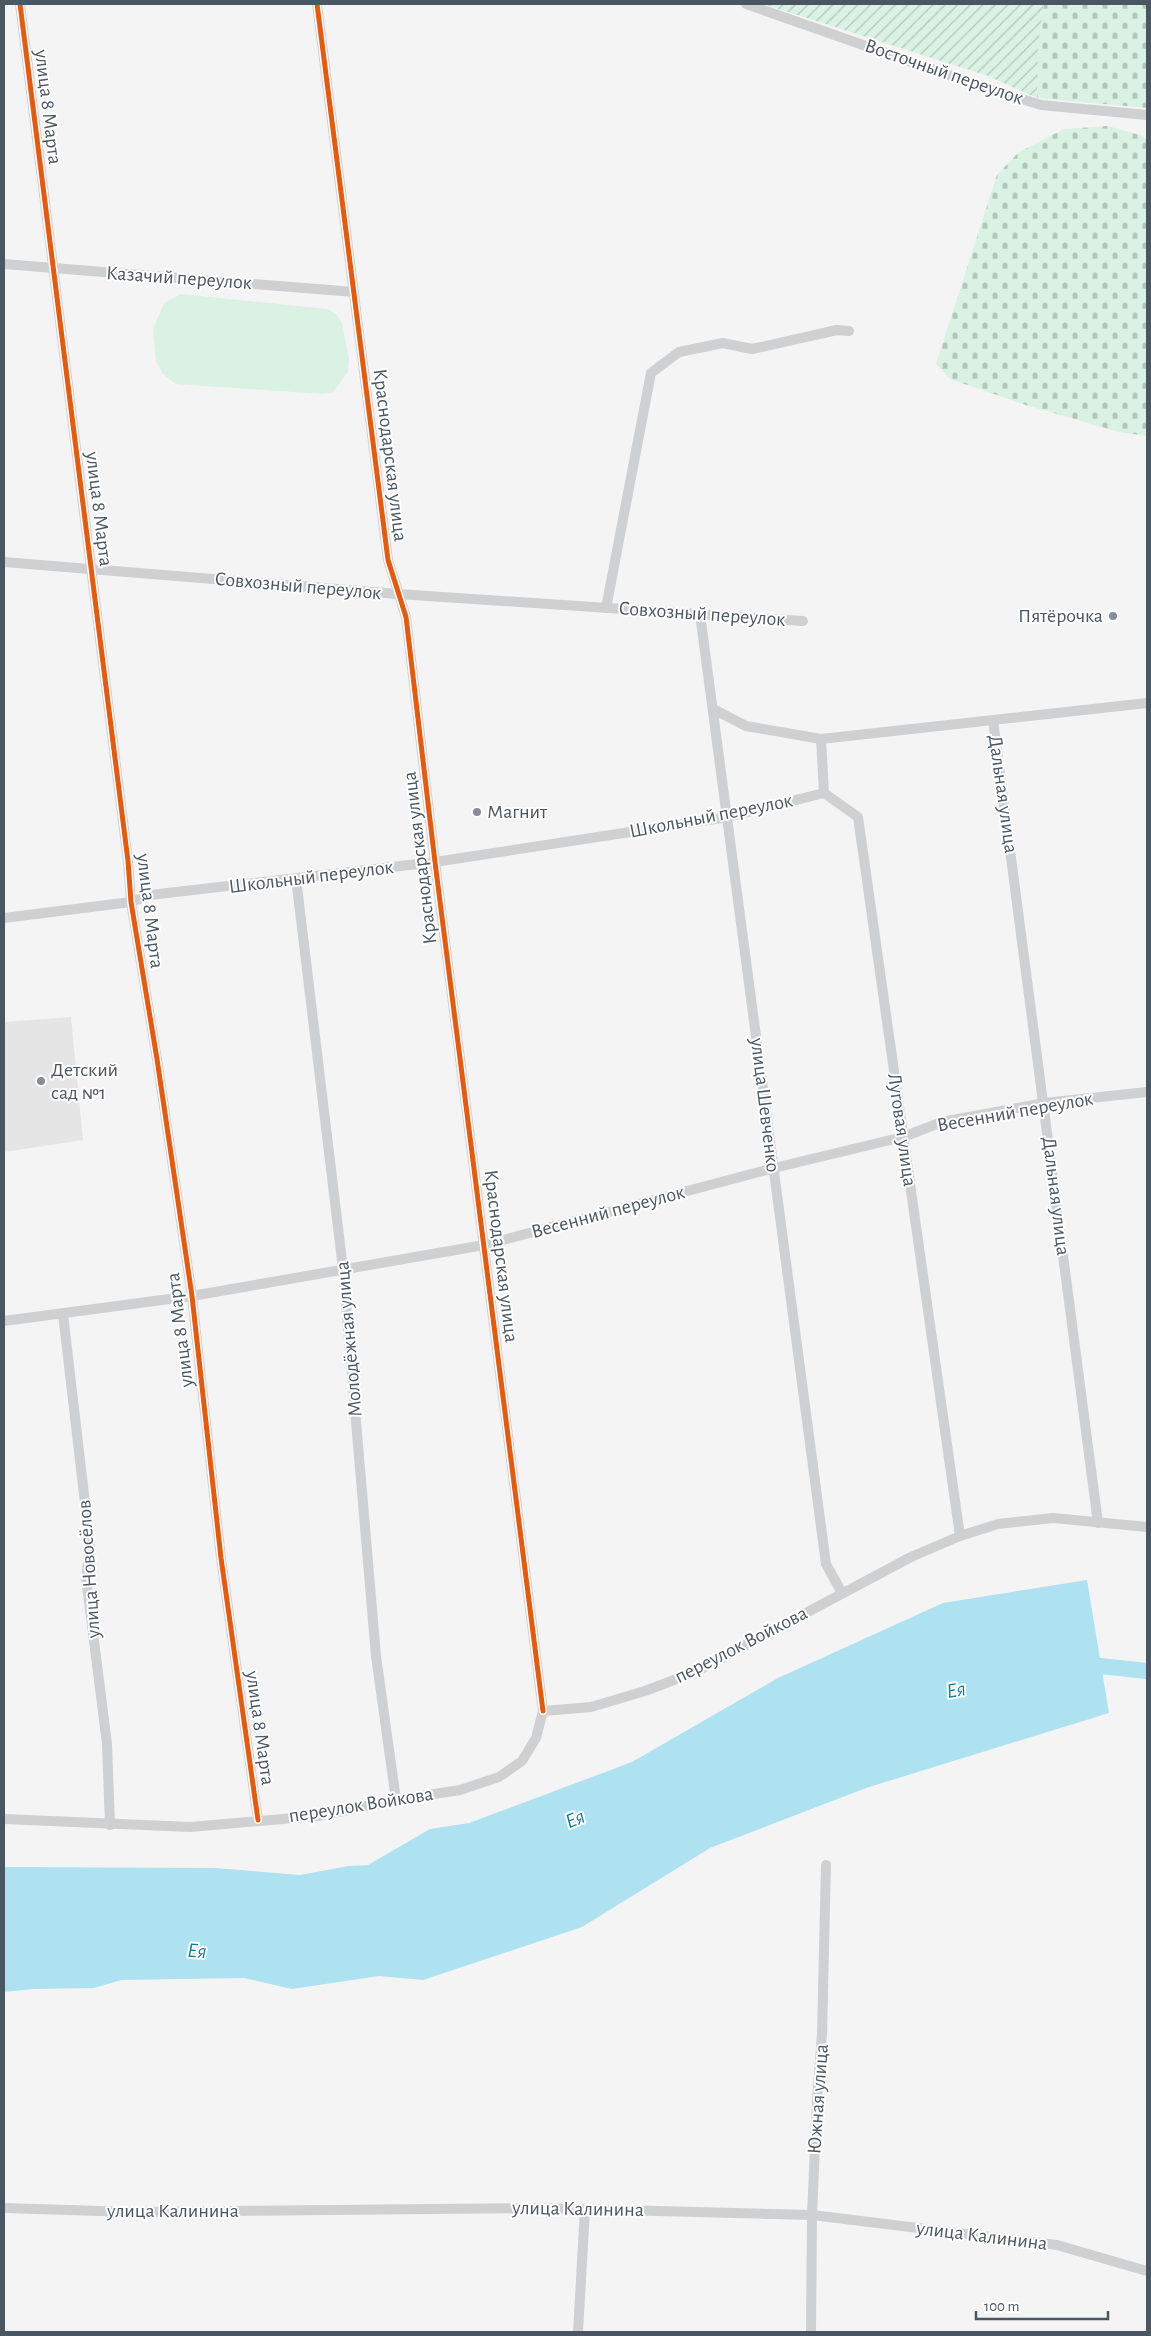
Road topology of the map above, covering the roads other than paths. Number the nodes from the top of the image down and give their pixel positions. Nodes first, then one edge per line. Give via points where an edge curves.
1 (20, 4) edge
2 (317, 4) edge
3 (746, 4) edge
4 (1147, 115) edge
5 (4, 264) edge
6 (53, 268) junction
7 (354, 292) junction
8 (849, 331) dead end
9 (4, 562) edge
10 (91, 569) junction
11 (398, 594) junction
12 (606, 608) junction
13 (700, 614) junction
14 (803, 621) dead end
15 (1147, 703) edge
16 (713, 709) junction
17 (993, 720) junction
18 (821, 739) junction
19 (824, 793) junction
20 (728, 817) junction
21 (435, 862) junction
22 (296, 878) junction
23 (131, 902) junction
24 (4, 918) edge
25 (1147, 1092) edge
26 (1044, 1103) junction
27 (903, 1137) junction
28 (774, 1168) junction
29 (484, 1245) junction
30 (344, 1270) junction
31 (192, 1296) junction
32 (63, 1314) junction
33 (4, 1321) edge
34 (1098, 1524) junction
35 (1147, 1527) edge
36 (960, 1536) junction
37 (842, 1593) junction
38 (543, 1711) junction
39 (396, 1800) junction
40 (4, 1819) edge
41 (258, 1820) junction
42 (110, 1825) junction
43 (826, 1865) dead end
44 (4, 2208) edge
45 (585, 2209) junction
46 (812, 2215) junction
47 (1147, 2271) edge
48 (578, 2332) edge
49 (811, 2332) edge

1 - 6 street, улица 8 Марта
2 - 7 street, Краснодарская улица
3 - 4 street, Восточный переулок via 1041,105
5 - 6 street, Казачий переулок
6 - 7 street, Казачий переулок
6 - 10 street, улица 8 Марта
7 - 11 street, Краснодарская улица via 388,560
8 - 12 street via 837,330 752,349 723,343 679,352 651,373
9 - 10 street, Совхозный переулок
10 - 11 street, Совхозный переулок
10 - 23 street, улица 8 Марта
11 - 12 street, Совхозный переулок
11 - 21 street, Краснодарская улица via 406,617
12 - 13 street, Совхозный переулок
13 - 14 street, Совхозный переулок
13 - 16 street, улица Шевченко
15 - 17 street
16 - 18 street via 746,726
16 - 20 street, улица Шевченко
17 - 18 street
17 - 26 street, Дальная улица
18 - 19 street
19 - 20 street, Школьный переулок
19 - 27 street, Луговая улица via 858,818
20 - 21 street, Школьный переулок
20 - 28 street, улица Шевченко
21 - 22 street, Школьный переулок
21 - 29 street, Краснодарская улица
22 - 23 street, Школьный переулок via 150,895
22 - 30 street, Молодёжная улица
23 - 24 street, Школьный переулок
23 - 31 street, улица 8 Марта
25 - 26 street, Весенний переулок
26 - 27 street, Весенний переулок via 942,1122
26 - 34 street, Дальная улица
27 - 28 street, Весенний переулок
27 - 36 street, Луговая улица
28 - 29 street, Весенний переулок
28 - 37 street, улица Шевченко via 826,1564
29 - 30 street, Весенний переулок
29 - 38 street, Краснодарская улица
30 - 31 street, Весенний переулок
30 - 39 street, Молодёжная улица via 376,1656
31 - 32 street, Весенний переулок
31 - 41 street, улица 8 Марта via 221,1558
32 - 33 street, Весенний переулок
32 - 42 street, улица Новосёлов via 90,1546 86,1578 107,1744
34 - 35 street, переулок Войкова
34 - 36 street, переулок Войкова via 1053,1518 998,1524
36 - 37 street, переулок Войкова via 910,1557
37 - 38 street, переулок Войкова via 695,1672 591,1707
38 - 39 street, переулок Войкова via 536,1738 522,1761 499,1777 460,1790
39 - 41 street, переулок Войкова via 318,1816
40 - 42 street, переулок Войкова
41 - 42 street, переулок Войкова via 190,1827
43 - 46 street, Южная улица via 822,2034
44 - 45 street, улица Калинина via 134,2212
45 - 46 street, улица Калинина
45 - 48 street
46 - 47 street, улица Калинина via 1057,2245
46 - 49 street, Южная улица

